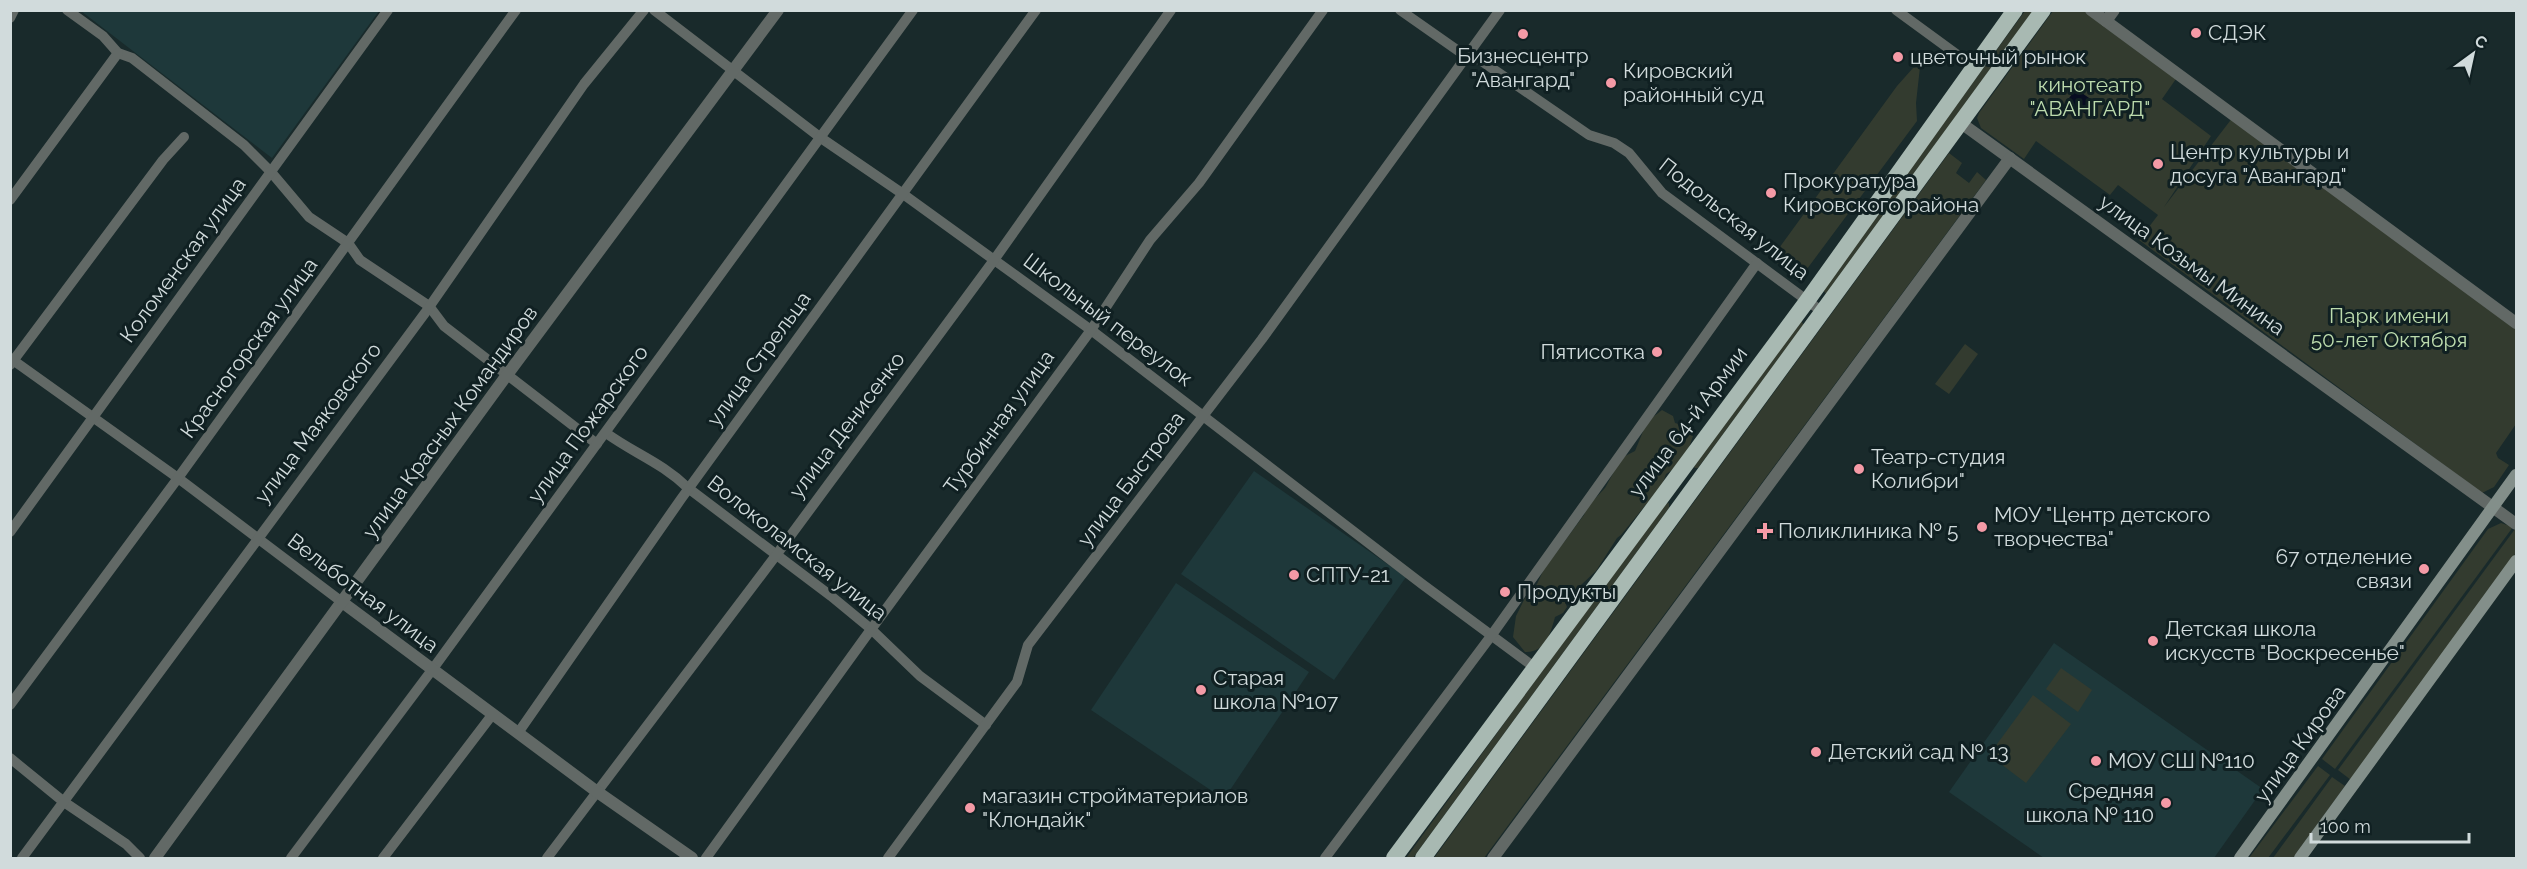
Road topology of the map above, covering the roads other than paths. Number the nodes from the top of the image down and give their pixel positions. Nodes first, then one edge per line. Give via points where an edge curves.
1 (14, 10) edge
2 (67, 10) edge
3 (388, 10) edge
4 (516, 10) edge
5 (644, 10) edge
6 (654, 10) edge
7 (778, 10) edge
8 (913, 10) edge
9 (1036, 10) edge
10 (1171, 10) edge
11 (1323, 10) edge
12 (1400, 10) edge
13 (1500, 10) edge
14 (1896, 10) edge
15 (2043, 10) edge
16 (2091, 10) edge
17 (2114, 10) edge
18 (2012, 11) edge
19 (10, 18) edge
20 (2106, 21) junction
21 (118, 53) junction
22 (1467, 57) junction
23 (1974, 67) junction
24 (734, 71) junction
25 (1961, 123) junction
26 (184, 137) dead end
27 (821, 138) junction
28 (2010, 158) junction
29 (271, 172) junction
30 (903, 194) junction
31 (10, 200) edge
32 (348, 243) junction
33 (994, 260) junction
34 (1757, 263) junction
35 (1807, 301) junction
36 (429, 306) junction
37 (1824, 313) junction
38 (2517, 323) edge
39 (1091, 330) junction
40 (12, 361) edge
41 (508, 374) junction
42 (93, 416) junction
43 (1204, 416) junction
44 (606, 433) junction
45 (597, 444) junction
46 (1677, 475) junction
47 (2517, 475) edge
48 (178, 478) junction
49 (688, 488) junction
50 (1695, 489) junction
51 (2494, 507) junction
52 (2517, 524) edge
53 (10, 532) edge
54 (257, 537) junction
55 (775, 554) junction
56 (2517, 561) edge
57 (342, 602) junction
58 (871, 628) junction
59 (1491, 636) junction
60 (1534, 667) junction
61 (432, 670) junction
62 (10, 705) edge
63 (492, 715) junction
64 (986, 725) junction
65 (519, 733) junction
66 (10, 758) edge
67 (596, 791) junction
68 (64, 802) junction
69 (22, 858) edge
70 (140, 858) edge
71 (155, 858) edge
72 (291, 858) edge
73 (383, 858) edge
74 (547, 858) edge
75 (692, 858) edge
76 (706, 858) edge
77 (888, 858) edge
78 (1325, 858) edge
79 (1394, 858) edge
80 (1423, 858) edge
81 (1493, 858) edge
82 (2240, 858) edge
83 (2300, 858) edge

1 - 19 street
2 - 21 street via 103,36
3 - 29 street, Коломенская улица
4 - 32 street, Красногорская улица
5 - 36 street, улица Маяковского via 585,84
6 - 24 street, Школьный переулок
7 - 24 street, улица Красных Командиров
8 - 27 street, улица Пожарского
9 - 30 street, улица Стрельца
10 - 33 street, улица Денисенко
11 - 39 street, Турбинная улица via 1199,183 1150,240
12 - 22 street, Подольская улица
13 - 22 street, улица Быстрова
14 - 23 street
15 - 25 highway, улица 64-й Армии
16 - 20 street
17 - 20 street
18 - 23 highway, улица 64-й Армии
20 - 38 street
21 - 29 street via 132,58 169,85 244,145
21 - 31 street
22 - 34 street, Подольская улица via 1480,60 1589,135 1629,153 1662,193
22 - 43 street, улица Быстрова
23 - 35 highway, улица 64-й Армии
24 - 27 street, Школьный переулок
24 - 41 street, улица Красных Командиров
25 - 28 street, улица Козьмы Минина
25 - 37 highway, улица 64-й Армии
26 - 40 street
27 - 30 street, Школьный переулок
27 - 44 street, улица Пожарского
28 - 51 street, улица Козьмы Минина
28 - 81 street
29 - 32 street via 309,217
29 - 42 street, Коломенская улица
30 - 33 street, Школьный переулок
30 - 49 street, улица Стрельца
32 - 36 street via 360,260
32 - 48 street, Красногорская улица
33 - 39 street, Школьный переулок
33 - 55 street, улица Денисенко
34 - 35 street, Подольская улица
34 - 59 street, улица 64-й Армии
35 - 37 street, Подольская улица
35 - 46 highway, улица 64-й Армии
36 - 41 street via 444,326
36 - 54 street, улица Маяковского
37 - 50 highway, улица 64-й Армии
39 - 43 street, Школьный переулок
39 - 58 street, Турбинная улица
40 - 42 street, Вельботная улица
41 - 45 street
41 - 57 street, улица Красных Командиров
42 - 48 street, Вельботная улица
42 - 53 street, Коломенская улица
43 - 59 street, Школьный переулок
43 - 64 street, улица Быстрова via 1028,645 1017,682
44 - 45 street, улица Пожарского
44 - 49 street, Волоколамская улица via 627,449 650,458
45 - 61 street, улица Пожарского
46 - 50 highway
46 - 60 highway, улица 64-й Армии
47 - 51 main road, улица Кирова
48 - 54 street, Вельботная улица
48 - 62 street, Красногорская улица
49 - 55 street, Волоколамская улица
49 - 65 street, улица Стрельца
50 - 80 highway, улица 64-й Армии
51 - 52 street, улица Козьмы Минина
51 - 82 main road, улица Кирова
54 - 57 street, Вельботная улица
54 - 68 street, улица Маяковского
55 - 58 street, Волоколамская улица
55 - 67 street, улица Денисенко
56 - 83 main road
57 - 61 street, Вельботная улица
57 - 71 street, улица Красных Командиров
58 - 64 street, Волоколамская улица via 920,676
58 - 76 street, Турбинная улица
59 - 60 street, Школьный переулок
59 - 78 street, улица 64-й Армии
60 - 79 highway, улица 64-й Армии
61 - 63 street, Вельботная улица
61 - 72 street, улица Пожарского
63 - 65 street, Вельботная улица
63 - 73 street
64 - 77 street, улица Быстрова
65 - 67 street, Вельботная улица
66 - 68 street
67 - 74 street, улица Денисенко
67 - 75 street, Вельботная улица
68 - 69 street, улица Маяковского
68 - 70 street

